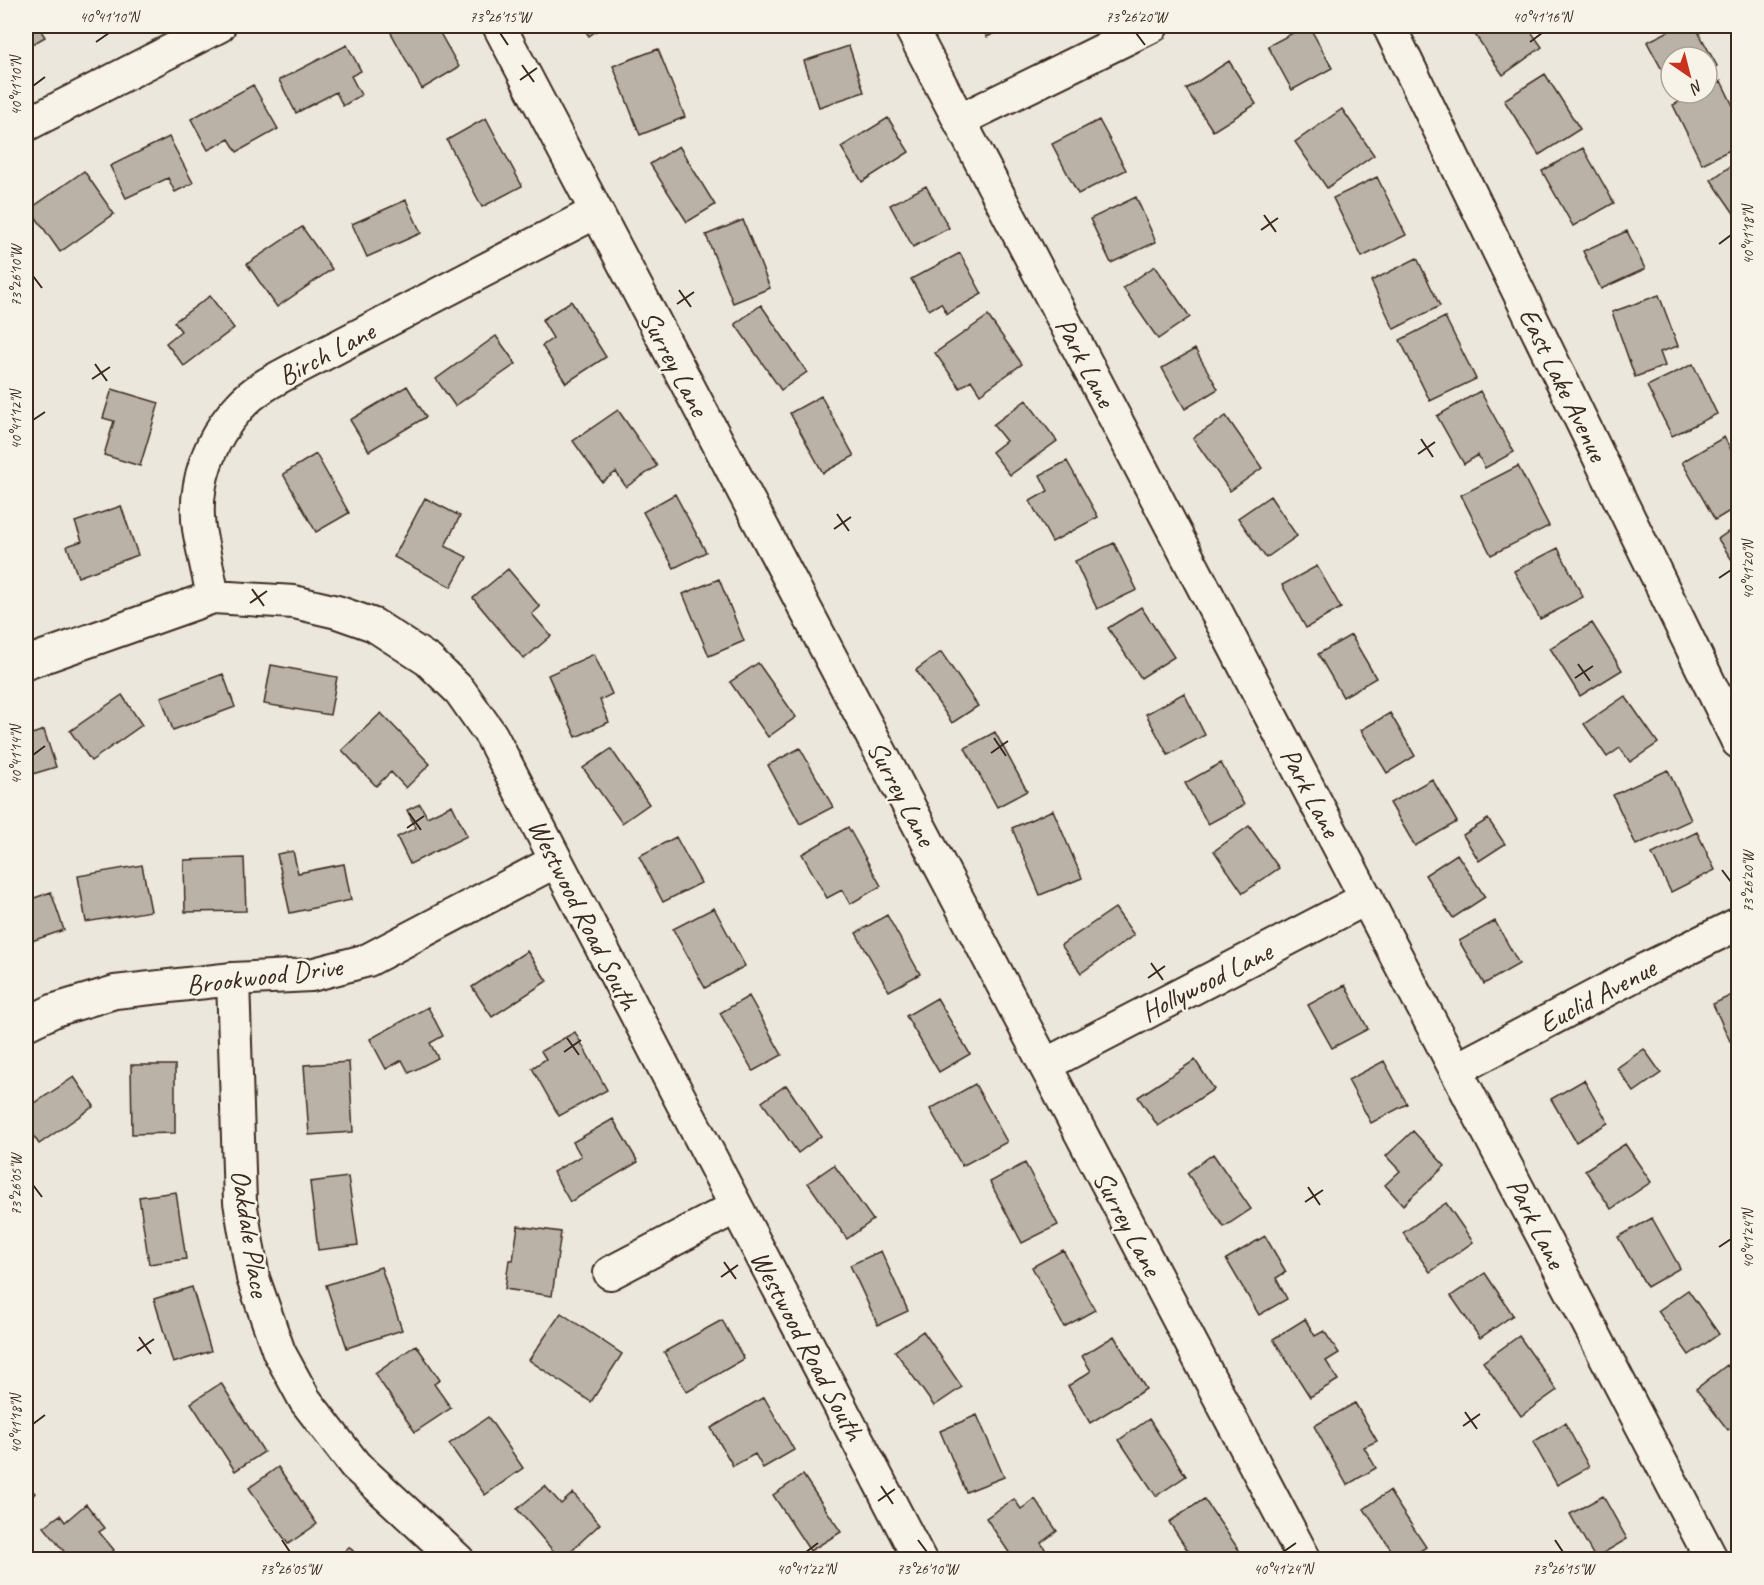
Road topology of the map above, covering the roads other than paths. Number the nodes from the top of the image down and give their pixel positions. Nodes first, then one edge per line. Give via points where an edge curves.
1 (219, 26) edge
2 (499, 26) edge
3 (910, 26) edge
4 (1152, 26) edge
5 (1389, 26) edge
6 (960, 120) junction
7 (26, 125) edge
8 (596, 212) junction
9 (213, 597) junction
10 (26, 663) edge
11 (1738, 742) edge
12 (556, 861) junction
13 (1367, 898) junction
14 (1738, 924) edge
15 (233, 979) junction
16 (26, 1024) edge
17 (1045, 1065) junction
18 (1457, 1069) junction
19 (736, 1207) junction
20 (610, 1273) dead end
21 (458, 1560) edge
22 (920, 1560) edge
23 (1305, 1560) edge
24 (1712, 1560) edge

1 - 7 street
2 - 8 street, Surrey Lane
3 - 6 street, Park Lane
4 - 6 street
5 - 11 street, East Lake Avenue
6 - 13 street, Park Lane
8 - 9 street, Birch Lane via 289,372 240,405 213,443 199,493 199,527
8 - 17 street, Surrey Lane
9 - 10 street, Westwood Road South
9 - 12 street, Westwood Road South via 294,602 336,612 374,625 428,660 460,691 491,735
12 - 15 street, Brookwood Drive via 368,960 311,975
12 - 19 street, Westwood Road South
13 - 17 street, Hollywood Lane
13 - 18 street, Park Lane
14 - 18 street, Euclid Avenue
15 - 16 street, Brookwood Drive via 115,992 56,1010
15 - 21 street, Oakdale Place via 240,1202 253,1278 279,1352 305,1400 355,1465
17 - 23 street, Surrey Lane
18 - 24 street, Park Lane
19 - 20 street
19 - 22 street, Westwood Road South

